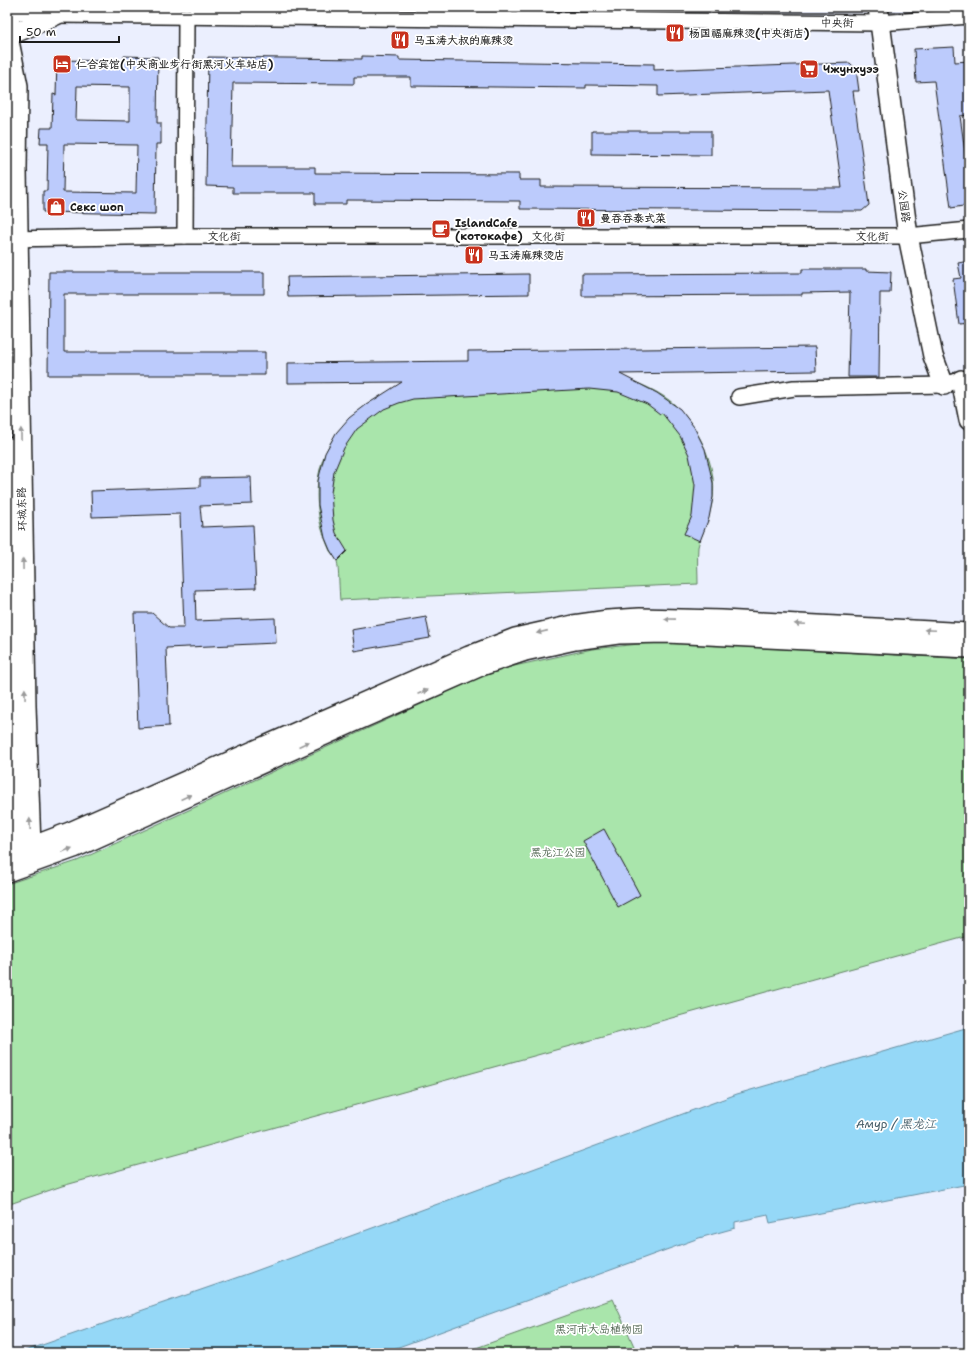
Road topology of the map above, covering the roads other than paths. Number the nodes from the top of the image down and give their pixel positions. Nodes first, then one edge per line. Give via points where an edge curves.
1 (7, 7) edge
2 (10, 7) edge
3 (879, 15) edge
4 (56, 16) junction
5 (186, 16) junction
6 (969, 16) edge
7 (7, 36) edge
8 (969, 230) edge
9 (185, 236) junction
10 (908, 236) junction
11 (13, 239) edge
12 (958, 387) edge
13 (739, 397) dead end
14 (969, 420) edge
15 (7, 447) edge
16 (968, 637) edge
17 (18, 860) edge

1 - 2 main road
2 - 4 street
2 - 7 main road
3 - 5 street, 中央街
3 - 6 street, 中央街
3 - 10 street, 公园路
4 - 5 street, 中央街
4 - 7 street
5 - 9 street
7 - 11 street, 环城东路 via 18,86
8 - 10 street, 文化街
9 - 10 street, 文化街
9 - 11 street, 文化街
10 - 12 street, 公园路 via 933,356
17 -> 11 street, 环城东路 via 26,706
12 - 13 street via 794,388
12 - 14 street, 公园路
15 - 17 street, 环城东路
16 - 17 street via 722,620 640,618 573,625 515,638 77,829

